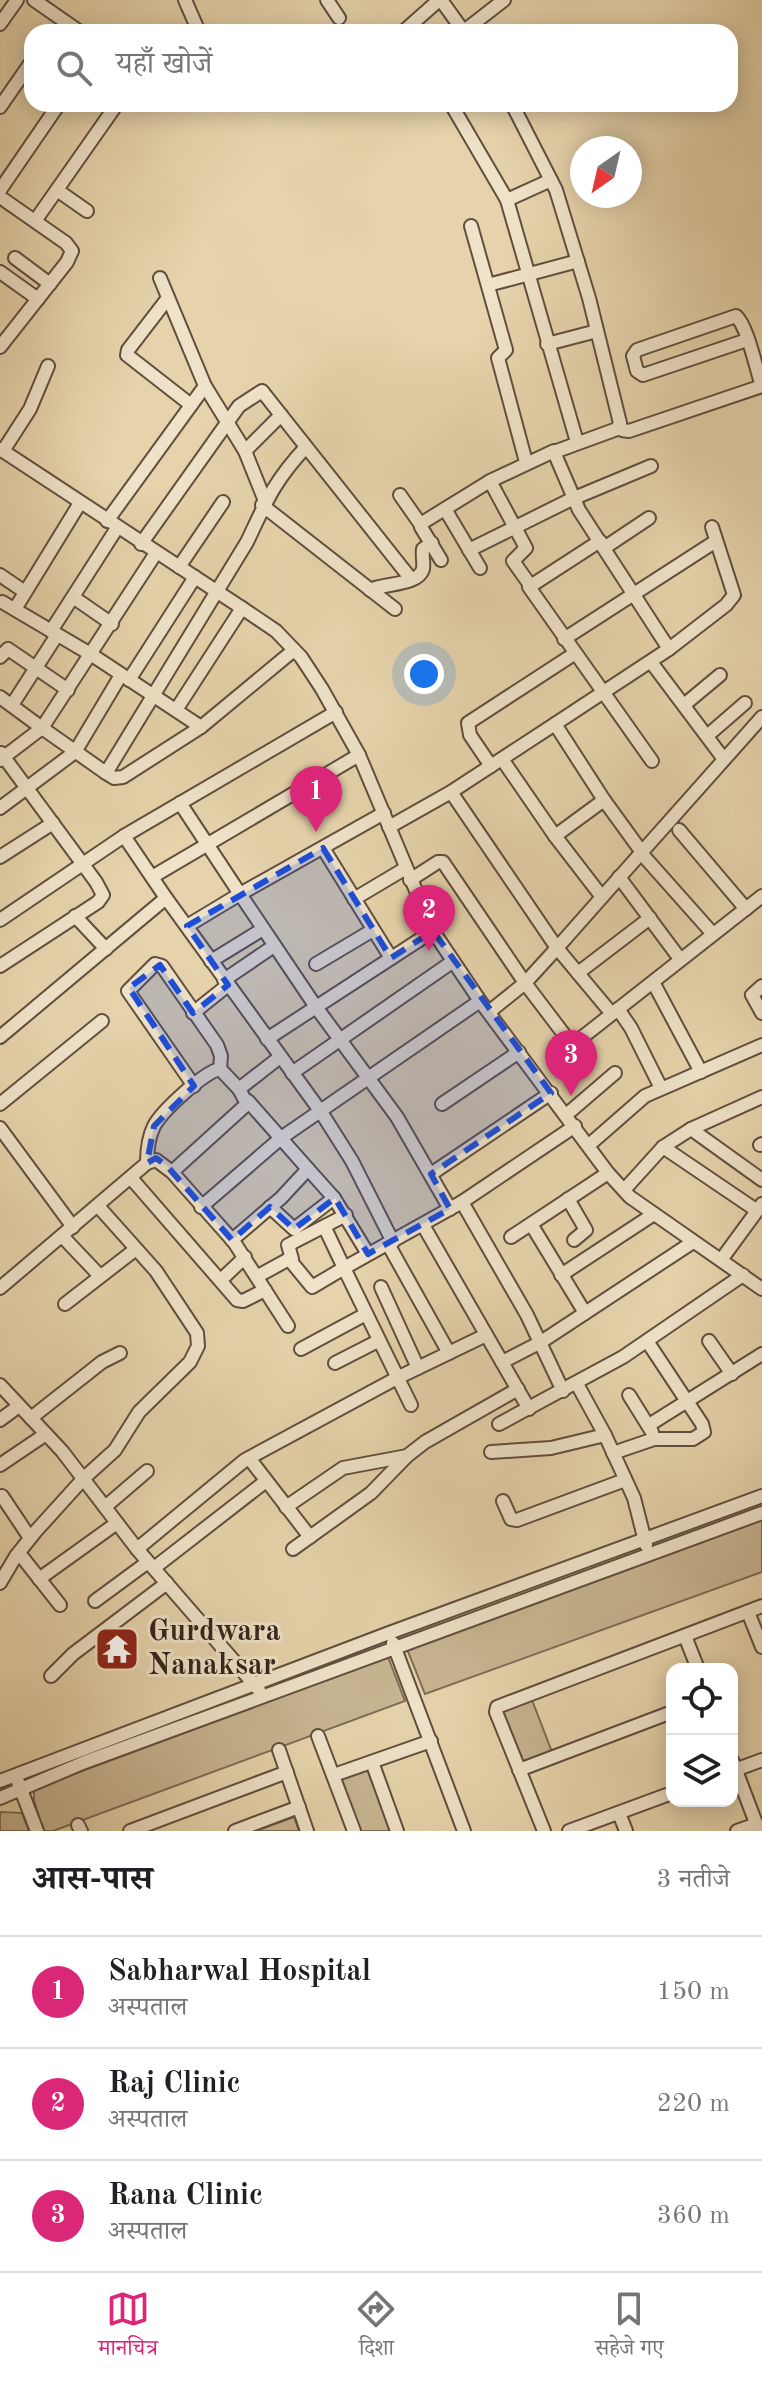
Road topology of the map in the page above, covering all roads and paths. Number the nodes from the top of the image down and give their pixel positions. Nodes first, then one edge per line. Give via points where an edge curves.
1 (17, 0) edge
2 (34, 0) edge
3 (185, 0) edge
4 (504, 0) edge
5 (332, 2) edge
6 (434, 2) edge
7 (339, 18) dead end
8 (61, 19) junction
9 (0, 24) edge
10 (58, 24) edge
11 (68, 24) edge
12 (196, 24) edge
13 (411, 24) edge
14 (456, 24) edge
15 (474, 24) edge
16 (24, 72) edge
17 (0, 107) edge
18 (54, 112) edge
19 (111, 112) edge
20 (456, 112) edge
21 (516, 112) edge
22 (551, 180) junction
23 (0, 190) edge
24 (57, 190) junction
25 (0, 197) edge
26 (507, 200) junction
27 (87, 211) dead end
28 (35, 221) junction
29 (471, 226) dead end
30 (15, 258) dead end
31 (578, 261) junction
32 (0, 272) edge
33 (530, 274) junction
34 (160, 278) dead end
35 (50, 284) junction
36 (488, 285) junction
37 (168, 298) junction
38 (38, 299) junction
39 (597, 331) junction
40 (747, 340) junction
41 (547, 344) junction
42 (0, 347) edge
43 (48, 366) dead end
44 (205, 386) junction
45 (762, 386) edge
46 (191, 405) junction
47 (281, 415) junction
48 (229, 422) junction
49 (619, 426) junction
50 (577, 442) junction
51 (306, 447) junction
52 (2, 450) edge
53 (245, 451) junction
54 (554, 451) junction
55 (526, 462) junction
56 (651, 466) dead end
57 (490, 481) junction
58 (400, 495) dead end
59 (572, 499) junction
60 (223, 502) dead end
61 (80, 503) junction
62 (264, 503) junction
63 (445, 509) junction
64 (649, 518) dead end
65 (112, 525) junction
66 (421, 525) junction
67 (712, 527) dead end
68 (514, 528) junction
69 (716, 541) junction
70 (432, 543) junction
71 (141, 544) junction
72 (602, 545) junction
73 (469, 550) junction
74 (156, 553) junction
75 (441, 560) dead end
76 (179, 567) junction
77 (480, 568) dead end
78 (195, 577) junction
79 (5, 579) edge
80 (411, 579) junction
81 (530, 585) junction
82 (370, 590) junction
83 (216, 591) junction
84 (25, 592) junction
85 (634, 594) junction
86 (73, 597) junction
87 (1, 605) edge
88 (242, 608) junction
89 (15, 609) junction
90 (395, 609) dead end
91 (112, 624) junction
92 (54, 633) junction
93 (564, 639) junction
94 (669, 649) junction
95 (294, 650) junction
96 (574, 654) junction
97 (92, 655) junction
98 (0, 657) edge
99 (651, 662) junction
100 (36, 669) junction
101 (720, 675) dead end
102 (125, 678) junction
103 (68, 690) junction
104 (604, 692) junction
105 (153, 695) junction
106 (0, 697) edge
107 (745, 703) dead end
108 (12, 705) junction
109 (684, 705) junction
110 (176, 710) junction
111 (336, 712) junction
112 (762, 717) edge
113 (555, 724) junction
114 (201, 727) junction
115 (42, 728) junction
116 (707, 736) junction
117 (75, 752) junction
118 (359, 755) junction
119 (1, 756) edge
120 (723, 758) junction
121 (652, 761) dead end
122 (497, 762) junction
123 (106, 773) junction
124 (27, 789) junction
125 (451, 792) junction
126 (604, 800) junction
127 (180, 803) junction
128 (0, 808) edge
129 (384, 813) junction
130 (53, 823) junction
131 (389, 827) junction
132 (679, 830) dead end
133 (124, 836) junction
134 (555, 836) junction
135 (206, 844) junction
136 (323, 848) junction
137 (641, 852) junction
138 (0, 857) edge
139 (82, 863) junction
140 (408, 874) junction
141 (152, 877) junction
142 (619, 877) junction
143 (240, 894) junction
144 (762, 896) edge
145 (602, 897) junction
146 (166, 898) junction
147 (354, 899) junction
148 (746, 909) junction
149 (75, 916) junction
150 (650, 918) junction
151 (0, 920) edge
152 (187, 926) junction
153 (263, 929) junction
154 (373, 930) junction
155 (433, 931) junction
156 (713, 934) junction
157 (274, 946) junction
158 (557, 948) junction
159 (106, 949) junction
160 (391, 958) junction
161 (680, 959) junction
162 (211, 961) junction
163 (452, 962) junction
164 (316, 964) dead end
165 (0, 966) edge
166 (578, 973) junction
167 (226, 982) junction
168 (653, 982) junction
169 (525, 983) junction
170 (762, 986) edge
171 (480, 1001) junction
172 (316, 1007) junction
173 (489, 1012) junction
174 (615, 1012) junction
175 (193, 1013) junction
176 (762, 1013) edge
177 (102, 1021) dead end
178 (0, 1037) edge
179 (267, 1039) junction
180 (341, 1039) junction
181 (762, 1045) edge
182 (519, 1052) junction
183 (280, 1057) junction
184 (220, 1069) junction
185 (701, 1072) junction
186 (292, 1073) junction
187 (615, 1073) dead end
188 (369, 1077) junction
189 (194, 1086) junction
190 (661, 1088) junction
191 (239, 1089) junction
192 (551, 1093) junction
193 (762, 1097) edge
194 (248, 1101) junction
195 (0, 1104) edge
196 (442, 1104) dead end
197 (321, 1112) junction
198 (566, 1115) junction
199 (575, 1126) junction
200 (0, 1128) edge
201 (691, 1129) junction
202 (281, 1138) junction
203 (5, 1144) edge
204 (589, 1145) junction
205 (663, 1147) junction
206 (147, 1163) junction
207 (308, 1169) junction
208 (172, 1172) junction
209 (608, 1173) junction
210 (431, 1174) junction
211 (131, 1178) junction
212 (762, 1180) edge
213 (624, 1190) junction
214 (334, 1198) junction
215 (568, 1199) junction
216 (462, 1202) junction
217 (98, 1206) junction
218 (201, 1207) junction
219 (270, 1207) junction
220 (759, 1207) edge
221 (450, 1209) junction
222 (654, 1214) junction
223 (346, 1215) junction
224 (531, 1224) junction
225 (423, 1225) junction
226 (73, 1227) junction
227 (325, 1228) junction
228 (62, 1236) junction
229 (511, 1237) dead end
230 (232, 1240) junction
231 (574, 1240) dead end
232 (693, 1242) junction
233 (390, 1243) junction
234 (136, 1249) junction
235 (368, 1254) junction
236 (245, 1257) junction
237 (292, 1259) junction
238 (721, 1260) junction
239 (344, 1268) junction
240 (561, 1275) junction
241 (100, 1276) junction
242 (258, 1276) junction
243 (752, 1277) edge
244 (221, 1280) junction
245 (381, 1287) dead end
246 (0, 1288) edge
247 (762, 1289) edge
248 (265, 1290) junction
249 (65, 1304) dead end
250 (585, 1313) junction
251 (366, 1314) junction
252 (288, 1326) dead end
253 (486, 1335) junction
254 (378, 1341) junction
255 (647, 1341) junction
256 (709, 1341) dead end
257 (541, 1342) junction
258 (301, 1349) dead end
259 (120, 1353) dead end
260 (449, 1353) junction
261 (762, 1354) edge
262 (502, 1362) junction
263 (335, 1363) dead end
264 (418, 1368) junction
265 (732, 1374) junction
266 (397, 1378) junction
267 (577, 1384) junction
268 (0, 1385) edge
269 (518, 1389) junction
270 (563, 1391) junction
271 (629, 1395) dead end
272 (686, 1403) junction
273 (411, 1405) dead end
274 (19, 1406) junction
275 (529, 1409) junction
276 (31, 1418) junction
277 (0, 1420) edge
278 (499, 1424) dead end
279 (649, 1425) junction
280 (46, 1434) junction
281 (605, 1435) junction
282 (654, 1439) junction
283 (491, 1452) dead end
284 (613, 1453) junction
285 (407, 1456) junction
286 (249, 1458) junction
287 (0, 1465) edge
288 (147, 1471) dead end
289 (84, 1478) junction
290 (625, 1480) junction
291 (266, 1481) junction
292 (2, 1496) dead end
293 (762, 1496) edge
294 (503, 1501) dead end
295 (105, 1507) junction
296 (286, 1507) junction
297 (762, 1513) edge
298 (117, 1523) junction
299 (310, 1537) junction
300 (30, 1538) junction
301 (644, 1540) junction
302 (137, 1549) junction
303 (293, 1549) dead end
304 (19, 1553) junction
305 (650, 1554) junction
306 (151, 1565) junction
307 (2, 1575) edge
308 (39, 1579) junction
309 (167, 1583) junction
310 (95, 1601) dead end
311 (60, 1605) dead end
312 (762, 1606) edge
313 (748, 1612) junction
314 (389, 1633) junction
315 (685, 1636) junction
316 (762, 1647) edge
317 (396, 1649) junction
318 (696, 1663) edge
319 (51, 1676) dead end
320 (259, 1690) junction
321 (666, 1714) edge
322 (318, 1736) dead end
323 (431, 1741) junction
324 (279, 1750) dead end
325 (762, 1760) edge
326 (372, 1762) junction
327 (738, 1766) edge
328 (519, 1770) junction
329 (287, 1772) junction
330 (16, 1774) junction
331 (334, 1775) junction
332 (738, 1779) edge
333 (0, 1781) edge
334 (21, 1788) junction
335 (666, 1795) edge
336 (0, 1798) edge
337 (299, 1807) junction
338 (619, 1813) junction
339 (758, 1827) edge
340 (243, 1830) edge
341 (575, 1830) edge
342 (37, 1831) edge
343 (130, 1831) edge
344 (307, 1831) edge
345 (354, 1831) edge
346 (397, 1831) edge
347 (464, 1831) edge
348 (544, 1831) edge
349 (626, 1831) edge
350 (737, 1831) edge

1 - 9 street
2 - 8 street
3 - 12 street
4 - 15 street
5 - 7 street
6 - 13 street
6 - 14 street
8 - 10 street
8 - 11 street
16 - 17 street
18 - 23 street
19 - 24 street
20 - 26 street
21 - 22 street
22 - 26 street
22 - 31 street
24 - 27 street
24 - 28 street
25 - 28 street
26 - 33 street
28 - 35 street via 72,251
29 - 36 street
30 - 35 street
31 - 33 street
31 - 39 street
32 - 38 street
33 - 36 street
33 - 41 street
34 - 37 street
35 - 38 street
36 - 55 street via 506,350 498,358
37 - 44 street
37 - 46 street via 127,355
38 - 42 street
39 - 41 street
39 - 49 street
40 - 40 street via 736,316 637,350 633,356 643,375
40 - 45 street
41 - 50 street
43 - 52 street via 30,409
44 - 46 street
44 - 48 street
45 - 49 street via 629,431
46 - 65 street
47 - 48 street via 260,391 239,406
47 - 51 street
47 - 53 street
48 - 53 street
48 - 71 street
49 - 50 street
50 - 54 street
51 - 62 street
51 - 80 street
52 - 61 street
53 - 62 street
54 - 55 street
54 - 59 street
55 - 57 street
56 - 59 street
57 - 63 street
57 - 68 street
58 - 66 street
59 - 68 street
59 - 72 street
60 - 76 street
61 - 65 street
61 - 84 street
62 - 82 street
62 - 83 street
63 - 66 street
63 - 73 street
64 - 72 street
65 - 71 street
65 - 86 street
66 - 70 street
67 - 69 street
68 - 73 street
68 - 81 street via 526,550 513,561
69 - 85 street
69 - 94 street via 734,595
70 - 75 street
70 - 80 street via 423,549 423,570
71 - 74 street
72 - 81 street
72 - 85 street
73 - 77 street
74 - 76 street
74 - 91 street
76 - 78 street
78 - 83 street
78 - 102 street
79 - 84 street
79 - 87 street
80 - 82 street
81 - 93 street
82 - 90 street
83 - 88 street
83 - 105 street
84 - 89 street
85 - 93 street
85 - 94 street
86 - 91 street
86 - 92 street
87 - 89 street
88 - 95 street
88 - 110 street
89 - 92 street
91 - 97 street
92 - 97 street
92 - 100 street
93 - 96 street
94 - 99 street
95 - 111 street
95 - 114 street
96 - 104 street
96 - 122 street via 468,723 470,735
97 - 102 street
97 - 103 street
98 - 100 street via 8,649
99 - 104 street
99 - 109 street
100 - 103 street
100 - 108 street
101 - 109 street
102 - 105 street
102 - 117 street
103 - 115 street
104 - 113 street
104 - 121 street
105 - 110 street
105 - 123 street
106 - 108 street
107 - 116 street
108 - 115 street
109 - 116 street
110 - 114 street
111 - 118 street
111 - 127 street
112 - 120 street
113 - 122 street
113 - 126 street
114 - 123 street via 123,777
115 - 117 street
115 - 119 street
116 - 120 street
117 - 123 street
117 - 124 street
118 - 129 street
118 - 135 street
119 - 124 street
120 - 137 street
122 - 125 street
122 - 134 street
124 - 128 street
124 - 130 street
125 - 131 street
125 - 158 street
126 - 134 street
126 - 137 street
127 - 133 street
127 - 135 street
129 - 131 street
129 - 136 street
130 - 138 street
130 - 139 street
131 - 140 street
132 - 148 street
133 - 139 street
133 - 141 street
134 - 145 street
135 - 141 street
135 - 143 street
136 - 143 street
136 - 147 street
137 - 142 street
137 - 156 street
139 - 149 street via 103,895
139 - 151 street
140 - 147 street
140 - 155 street
140 - 169 street via 443,862
141 - 146 street
142 - 145 street
142 - 150 street
143 - 152 street
143 - 153 street
144 - 148 street
145 - 158 street
146 - 152 street
146 - 159 street
147 - 154 street
148 - 156 street
149 - 159 street
149 - 165 street
150 - 161 street
150 - 166 street
152 - 162 street
153 - 157 street
153 - 162 street
154 - 160 street
154 - 164 street
155 - 160 street
155 - 163 street
156 - 161 street
157 - 167 street
157 - 172 street
158 - 166 street
158 - 169 street
159 - 178 street
160 - 172 street
161 - 168 street
162 - 167 street
163 - 171 street
163 - 180 street
166 - 174 street
167 - 175 street
167 - 179 street
168 - 174 street
168 - 185 street
169 - 173 street
169 - 174 street via 572,1043
170 - 176 street via 752,995
171 - 173 street
171 - 188 street
172 - 179 street
172 - 180 street
173 - 182 street
174 - 190 street via 631,1028
175 - 184 street via 221,1053
175 - 189 street via 160,965 129,988
177 - 195 street
179 - 183 street
180 - 186 street
180 - 188 street
181 - 185 street
182 - 192 street
182 - 196 street
183 - 186 street
183 - 191 street
184 - 189 street
184 - 191 street
185 - 190 street
186 - 197 street
187 - 198 street
188 - 197 street
188 - 210 street
189 - 206 street via 154,1126
190 - 204 street via 636,1102
191 - 194 street
192 - 198 street
192 - 210 street
193 - 201 street
194 - 202 street
194 - 208 street
197 - 202 street
197 - 233 street via 352,1161
198 - 199 street
199 - 204 street
199 - 216 street
200 - 203 street
201 - 205 street
201 - 212 street
202 - 207 street
202 - 218 street
203 - 226 street
204 - 209 street
205 - 213 street
205 - 220 street
206 - 208 street via 156,1160
206 - 211 street
207 - 214 street
207 - 219 street
208 - 218 street
209 - 213 street
209 - 215 street
210 - 221 street
211 - 217 street
211 - 244 street
213 - 222 street
214 - 219 street via 294,1229
214 - 223 street
215 - 224 street
215 - 231 street via 586,1230
216 - 221 street
216 - 257 street
217 - 226 street
217 - 234 street
218 - 230 street
219 - 230 street
220 - 238 street
221 - 225 street
222 - 232 street
222 - 240 street
223 - 227 street
223 - 235 street
224 - 229 street
224 - 240 street
225 - 233 street
225 - 253 street
226 - 228 street
227 - 237 street via 286,1246
227 - 239 street
228 - 241 street
228 - 246 street
230 - 236 street
232 - 238 street
232 - 250 street
233 - 235 street
233 - 260 street
234 - 241 street
234 - 289 street via 178,1303 197,1333 198,1346 190,1362 139,1412 115,1450
235 - 239 street
236 - 242 street
236 - 244 street
237 - 239 street via 312,1287
237 - 242 street
238 - 243 street
239 - 251 street
240 - 250 street
241 - 249 street
242 - 248 street
243 - 247 street
243 - 255 street
244 - 248 street via 239,1301
245 - 264 street
248 - 252 street
250 - 257 street
251 - 254 street
251 - 258 street
253 - 260 street
253 - 262 street
254 - 263 street
254 - 266 street
255 - 267 street
255 - 272 street
256 - 265 street
257 - 262 street
257 - 270 street
259 - 276 street
260 - 264 street
261 - 265 street
262 - 269 street
264 - 266 street
265 - 272 street
266 - 273 street
266 - 286 street
267 - 270 street
267 - 281 street
268 - 274 street
269 - 275 street
269 - 285 street
270 - 275 street
271 - 279 street
272 - 279 street
272 - 282 street via 704,1432 693,1439
274 - 276 street
274 - 277 street
275 - 278 street
276 - 280 street
279 - 282 street
280 - 287 street
280 - 289 street
281 - 283 street via 551,1448
281 - 284 street
282 - 284 street
284 - 290 street
285 - 296 street via 343,1468
285 - 299 street via 371,1493
286 - 291 street
286 - 302 street
288 - 295 street
289 - 295 street
289 - 300 street
290 - 294 street via 517,1520 511,1519
290 - 301 street via 637,1503
291 - 296 street
291 - 306 street
292 - 300 street
293 - 301 street
295 - 298 street
296 - 299 street
297 - 305 street
298 - 302 street
298 - 308 street
299 - 303 street
300 - 304 street
301 - 305 street
301 - 314 street
302 - 306 street
304 - 307 street
304 - 308 street
305 - 317 street
306 - 309 street
306 - 310 street
308 - 311 street
309 - 319 street
309 - 320 street
312 - 313 street
313 - 315 street
313 - 316 street
314 - 317 street
314 - 320 street
315 - 318 street
315 - 328 street via 497,1707
317 - 320 street
317 - 323 street
320 - 330 street
320 - 334 street
321 - 328 street
322 - 331 street
323 - 326 street
323 - 347 street
324 - 329 street
325 - 327 street
326 - 331 street
326 - 346 street
328 - 348 street
329 - 337 street
329 - 343 street
330 - 333 street
330 - 334 street
331 - 345 street
332 - 339 street
334 - 336 street
334 - 342 street
335 - 338 street
337 - 340 street
337 - 344 street
338 - 341 street
338 - 349 street
339 - 350 street

